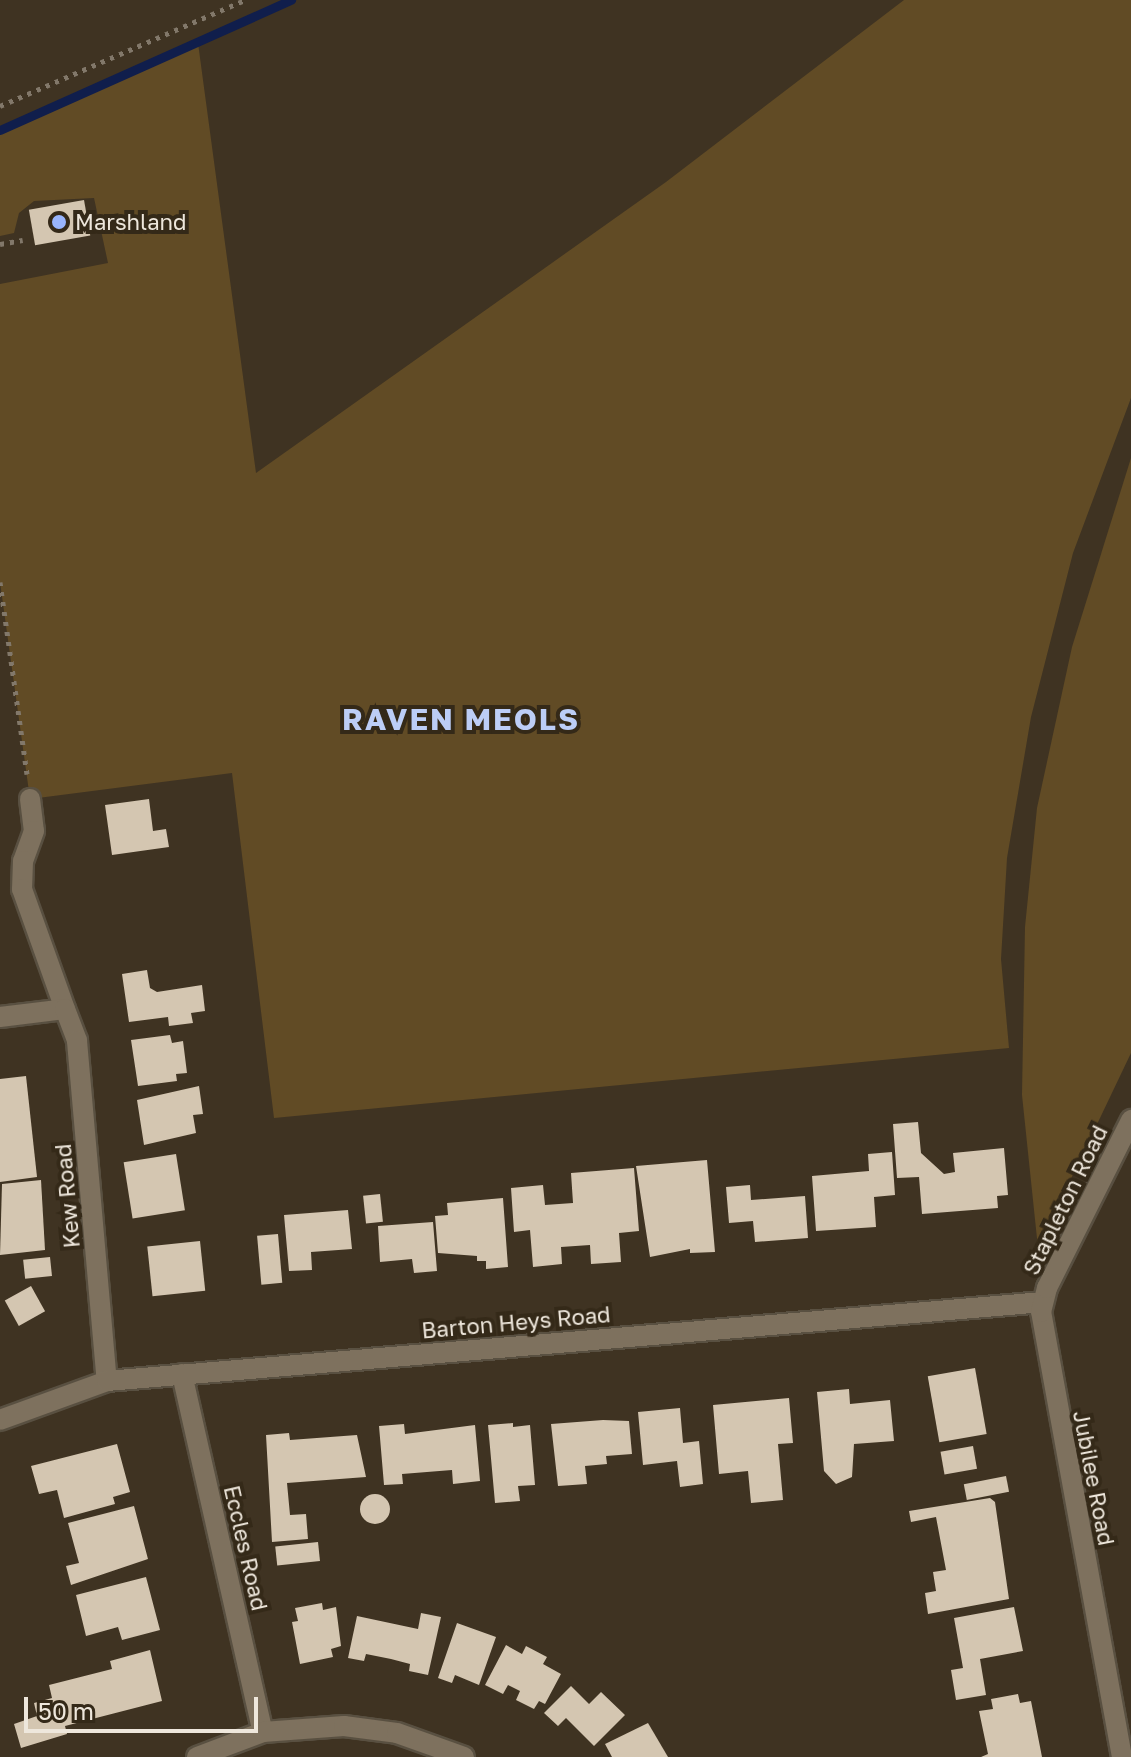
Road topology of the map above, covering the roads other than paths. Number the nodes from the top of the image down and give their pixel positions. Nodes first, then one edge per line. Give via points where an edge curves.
1 (30, 799) road end
2 (65, 1009) junction
3 (0, 1017) edge
4 (1131, 1120) edge
5 (1043, 1302) junction
6 (182, 1374) junction
7 (107, 1381) junction
8 (0, 1420) edge
9 (263, 1732) junction
10 (197, 1757) edge
11 (464, 1757) edge
12 (1122, 1757) edge

1 - 2 street, Kew Road via 34,831 23,861 22,889
2 - 3 street
2 - 7 street, Kew Road via 77,1041
4 - 5 street, Stapleton Road
5 - 6 street, Barton Heys Road
5 - 12 street, Jubilee Road via 1048,1360
6 - 7 street, Barton Heys Road
6 - 9 street, Eccles Road
7 - 8 street, Barton Heys Road
9 - 10 street
9 - 11 street via 370,1728

